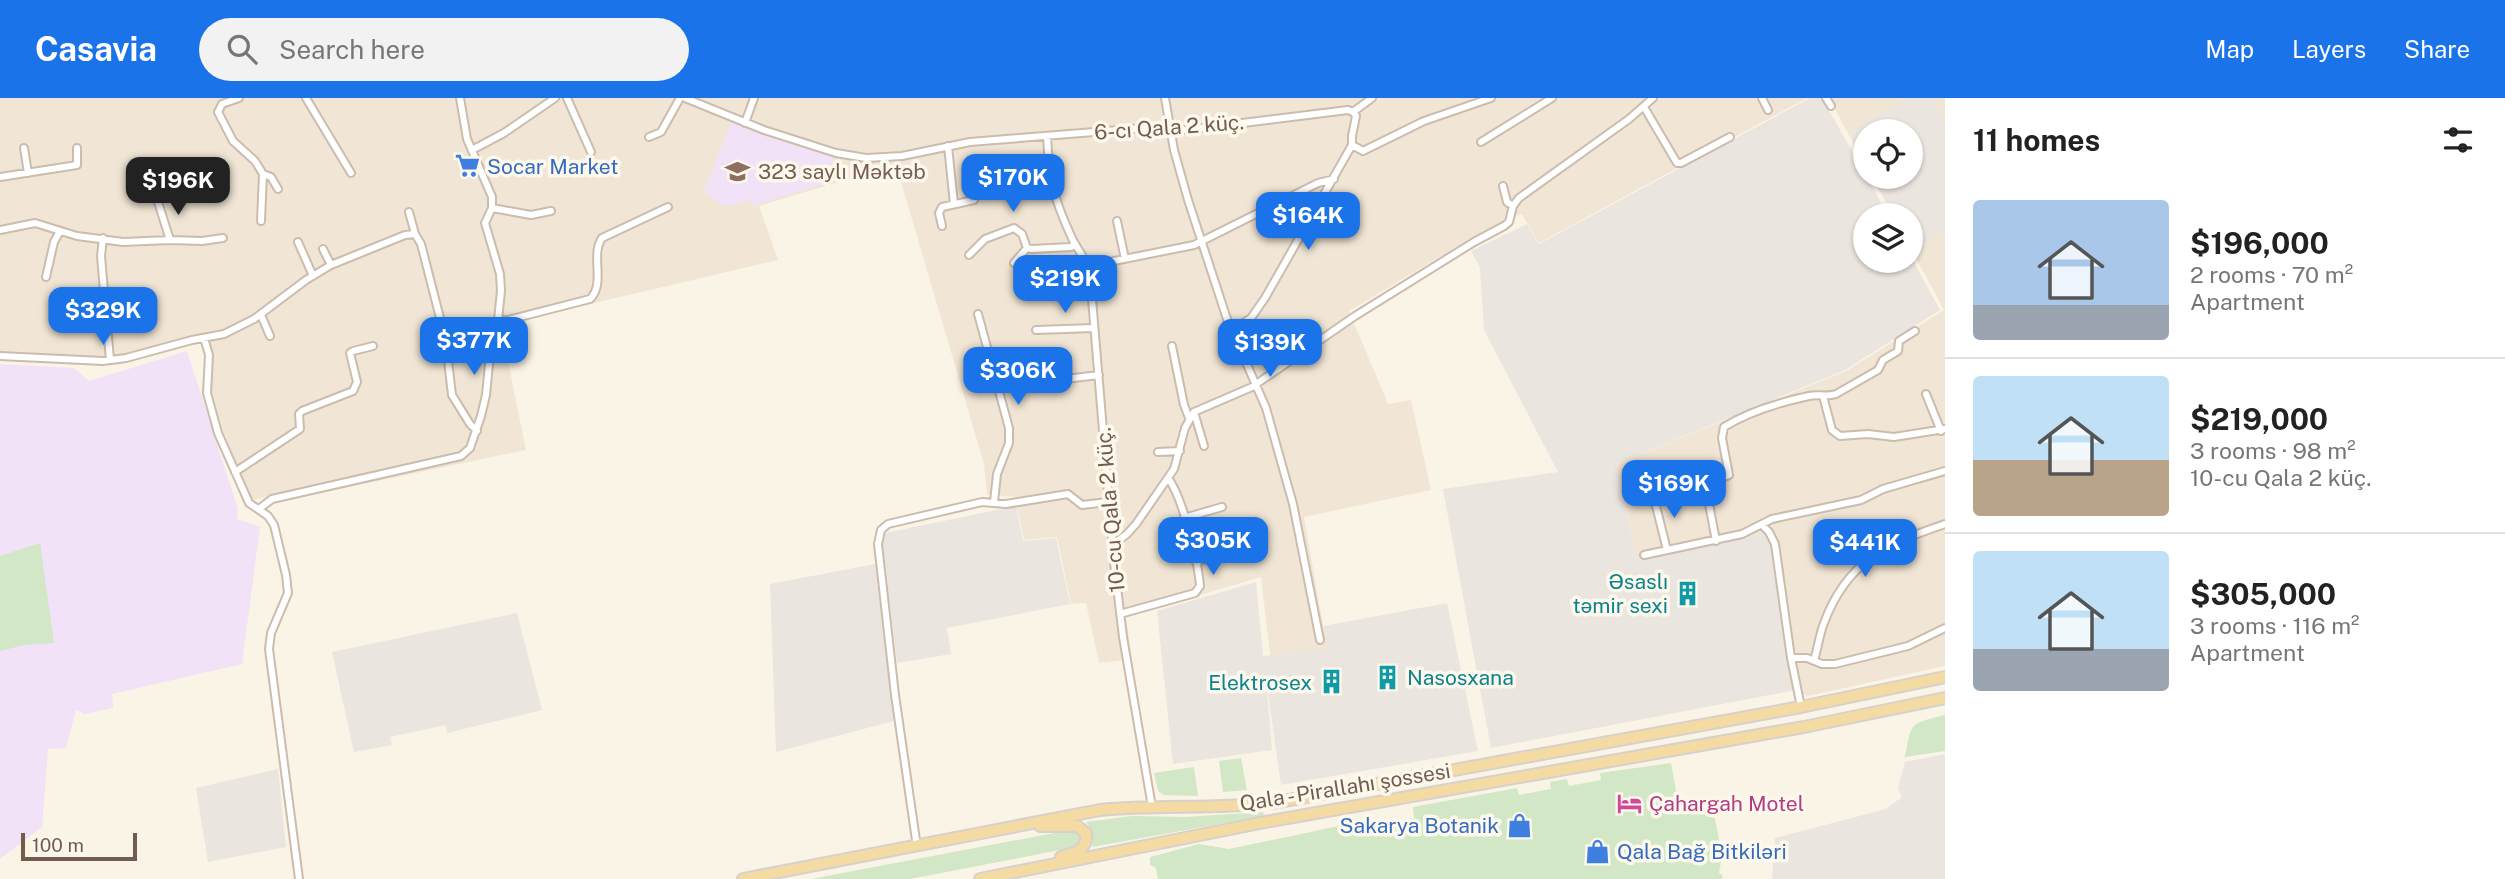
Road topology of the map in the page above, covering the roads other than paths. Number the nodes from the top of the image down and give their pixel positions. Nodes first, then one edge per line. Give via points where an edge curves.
1 (239, 98) edge
2 (306, 98) edge
3 (460, 98) edge
4 (555, 98) edge
5 (567, 98) edge
6 (683, 98) edge
7 (754, 98) edge
8 (1165, 98) edge
9 (1372, 98) edge
10 (1490, 98) edge
11 (1552, 98) edge
12 (1653, 98) edge
13 (1762, 98) edge
14 (1826, 98) edge
15 (1644, 107) junction
16 (1831, 107) dead end
17 (1768, 110) dead end
18 (1353, 112) junction
19 (745, 123) junction
20 (1170, 129) junction
21 (1046, 136) junction
22 (649, 137) dead end
23 (1730, 137) dead end
24 (1481, 142) dead end
25 (1352, 145) junction
26 (948, 146) junction
27 (24, 148) dead end
28 (77, 148) dead end
29 (472, 150) junction
30 (591, 152) dead end
31 (28, 173) junction
32 (351, 173) dead end
33 (263, 174) junction
34 (0, 177) edge
35 (1334, 179) junction
36 (1503, 186) dead end
37 (278, 189) dead end
38 (974, 200) dead end
39 (158, 202) dead end
40 (954, 204) junction
41 (1513, 206) junction
42 (668, 207) dead end
43 (492, 208) junction
44 (551, 211) dead end
45 (410, 212) dead end
46 (261, 221) dead end
47 (1117, 221) dead end
48 (942, 226) dead end
49 (0, 230) edge
50 (60, 232) junction
51 (415, 234) junction
52 (103, 238) junction
53 (223, 239) dead end
54 (170, 240) junction
55 (298, 242) dead end
56 (1201, 242) junction
57 (1075, 244) junction
58 (1027, 248) junction
59 (323, 249) dead end
60 (969, 255) dead end
61 (1125, 259) junction
62 (1014, 263) dead end
63 (331, 265) junction
64 (1088, 265) junction
65 (313, 276) junction
66 (46, 277) dead end
67 (978, 314) dead end
68 (261, 315) junction
69 (498, 320) junction
70 (1094, 328) junction
71 (1036, 330) dead end
72 (1232, 331) junction
73 (1915, 331) dead end
74 (270, 336) dead end
75 (204, 338) junction
76 (373, 345) dead end
77 (1172, 346) dead end
78 (0, 356) edge
79 (110, 360) junction
80 (1098, 375) junction
81 (1065, 379) dead end
82 (1257, 383) junction
83 (1926, 394) dead end
84 (1823, 396) junction
85 (1192, 415) junction
86 (1943, 430) edge
87 (477, 431) junction
88 (1204, 446) dead end
89 (1180, 451) junction
90 (1158, 452) dead end
91 (1945, 471) edge
92 (234, 472) junction
93 (1168, 478) junction
94 (1654, 498) dead end
95 (994, 502) junction
96 (1108, 502) junction
97 (1222, 507) dead end
98 (259, 509) junction
99 (1184, 518) junction
100 (1945, 524) edge
101 (1762, 525) junction
102 (1716, 541) junction
103 (1112, 545) junction
104 (1252, 545) dead end
105 (1667, 550) junction
106 (1644, 555) dead end
107 (1196, 562) junction
108 (1120, 614) junction
109 (1945, 628) edge
110 (1320, 640) dead end
111 (1791, 658) junction
112 (1814, 660) junction
113 (1945, 677) edge
114 (1945, 698) edge
115 (1801, 707) junction
116 (1152, 807) junction
117 (1000, 828) junction
118 (917, 847) junction
119 (804, 868) junction
120 (1004, 874) junction
121 (299, 879) edge
122 (743, 879) edge
123 (768, 879) edge
124 (980, 879) edge

1 - 33 street via 222,104 218,112 233,141
2 - 32 street
3 - 29 street
4 - 29 street
5 - 30 street
6 - 19 street, 6-cı Qala 2 küç.
6 - 22 street via 661,132
7 - 19 street
8 - 20 street
9 - 18 street
10 - 25 street via 1424,121 1367,150
11 - 24 street
12 - 15 street
13 - 17 street
14 - 16 street
15 - 23 street via 1677,163
15 - 41 street
18 - 20 street, 6-cı Qala 2 küç.
18 - 25 street
19 - 26 street, 6-cı Qala 2 küç. via 854,157 886,158
20 - 21 street, 6-cı Qala 2 küç.
20 - 56 street
21 - 26 street, 6-cı Qala 2 küç.
21 - 57 street, 10-cu Qala 2 küç. via 1052,189
25 - 35 street
26 - 40 street
27 - 31 street
28 - 31 street via 77,165
29 - 43 street via 490,187
31 - 34 street
33 - 37 street via 271,177
33 - 46 street
35 - 56 street
35 - 72 street via 1258,309
36 - 41 street via 1507,202
38 - 40 street
39 - 54 street
40 - 48 street via 940,210
41 - 82 street via 1504,226 1365,309
42 - 69 street via 602,237 597,245 596,291 590,299
43 - 44 street via 531,215
43 - 69 street via 485,223 501,278
45 - 51 street
47 - 61 street
49 - 50 street via 35,223
50 - 52 street
50 - 66 street
51 - 63 street
51 - 87 street via 439,314 452,395
52 - 54 street via 133,243
52 - 79 street
53 - 54 street
55 - 65 street
56 - 61 street
56 - 72 street
57 - 58 street
57 - 64 street, 10-cu Qala 2 küç.
58 - 60 street via 1022,234 1009,228 978,244
58 - 62 street
59 - 63 street
61 - 64 street
63 - 65 street
64 - 70 street, 10-cu Qala 2 küç.
65 - 68 street
67 - 95 street via 1009,428
68 - 74 street
68 - 75 street via 236,330
69 - 87 street
70 - 71 street
70 - 80 street, 10-cu Qala 2 küç.
72 - 82 street
73 - 84 street via 1899,341 1898,351 1883,360 1878,370 1836,394
75 - 79 street
75 - 92 street via 209,355 209,401
76 - 92 street via 350,353 357,382 353,391 302,411 300,429
77 - 85 street via 1184,405
78 - 79 street
80 - 81 street
80 - 96 street, 10-cu Qala 2 küç.
82 - 85 street
82 - 110 street via 1293,504
83 - 86 street
84 - 86 street via 1832,430 1840,436 1894,437
84 - 102 street via 1778,404 1724,428 1729,475 1706,488
85 - 88 street
85 - 89 street
87 - 98 street via 461,456 272,499
89 - 90 street
89 - 93 street
91 - 101 street via 1861,500 1783,516
92 - 98 street via 249,503
93 - 99 street
93 - 103 street via 1136,524
94 - 105 street
95 - 96 street via 1068,494 1078,504
95 - 118 street via 888,524 879,535
96 - 103 street, 10-cu Qala 2 küç.
97 - 99 street
98 - 121 street via 274,525 288,585 269,649
99 - 107 street
100 - 112 street via 1883,549 1852,573 1825,619
101 - 102 street
101 - 111 street via 1775,544
102 - 105 street
103 - 108 street, 10-cu Qala 2 küç.
104 - 107 street
105 - 106 street
107 - 108 street via 1198,591
108 - 116 street, 10-cu Qala 2 küç.
109 - 112 street via 1895,650 1835,664
111 - 112 street
111 - 115 street
113 - 115 main road, Qala - Pirallahı şossesi
114 - 120 main road, Qala - Pirallahı şossesi
115 - 116 main road, Qala - Pirallahı şossesi via 1278,802
116 - 117 main road, Qala - Pirallahı şossesi via 1100,810
117 - 118 main road, Qala - Pirallahı şossesi
117 - 120 main road via 1077,826 1087,839 1073,853
118 - 119 main road, Qala - Pirallahı şossesi
119 - 122 main road, Qala - Pirallahı şossesi
119 - 123 main road
120 - 124 main road, Qala - Pirallahı şossesi

